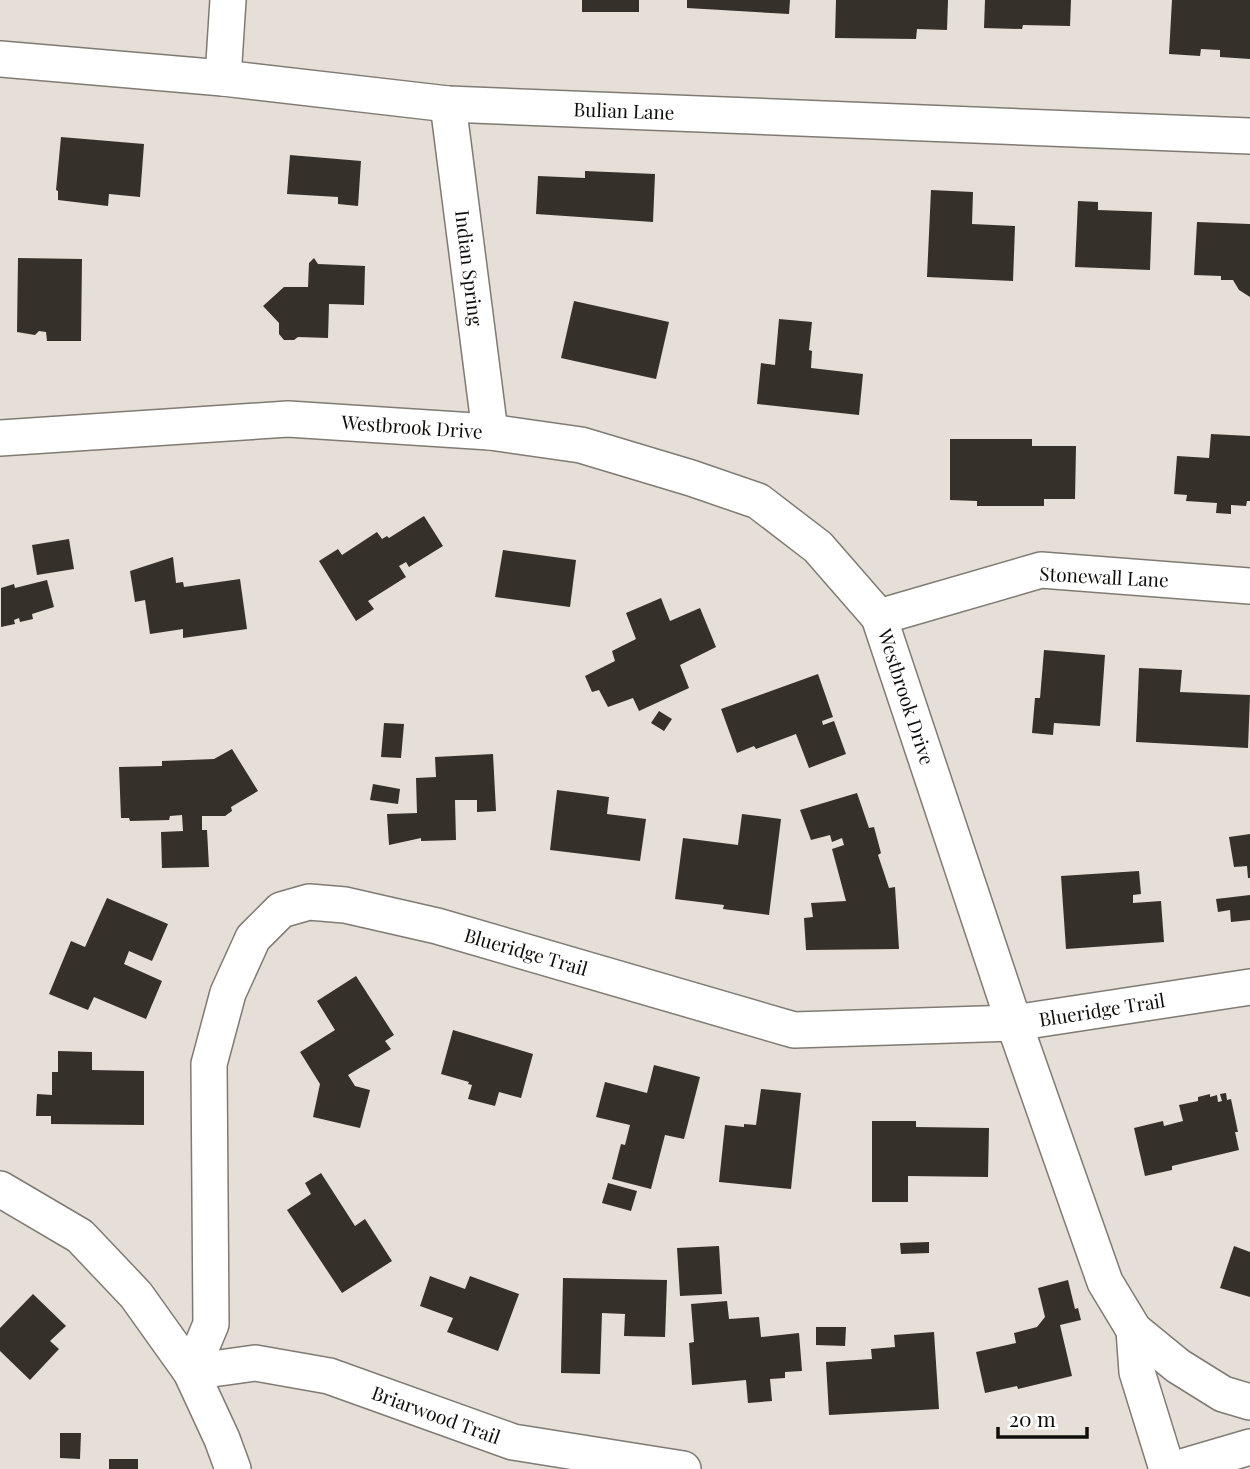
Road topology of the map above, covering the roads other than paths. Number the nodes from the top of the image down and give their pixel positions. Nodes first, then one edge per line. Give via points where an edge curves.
1 (228, 0) edge
2 (0, 59) edge
3 (223, 78) junction
4 (447, 104) junction
5 (1250, 136) edge
6 (490, 432) junction
7 (0, 438) edge
8 (1250, 586) edge
9 (879, 617) junction
10 (1250, 987) edge
11 (1014, 1023) junction
12 (0, 1189) edge
13 (1134, 1330) junction
14 (191, 1372) junction
15 (1250, 1402) edge
16 (1250, 1447) edge
17 (233, 1469) edge
18 (683, 1469) edge
19 (1167, 1469) edge
20 (1175, 1469) edge

1 - 3 street
2 - 3 street, Bulian Lane
3 - 4 street, Bulian Lane
4 - 5 street, Bulian Lane
4 - 6 street, Indian Spring
6 - 7 street, Westbrook Drive via 288,419
6 - 9 street, Westbrook Drive via 581,445 758,501 818,547
8 - 9 street, Stonewall Lane via 1041,570
9 - 11 street, Westbrook Drive
10 - 11 street, Blueridge Trail
11 - 13 street, Westbrook Drive via 1105,1282
11 - 14 street, Blueridge Trail via 794,1030 424,923 345,905 309,902 281,910 253,938 228,993 209,1064 211,1324
12 - 14 street via 80,1236 136,1295
13 - 15 street, Westbrook Drive via 1178,1366 1223,1394
13 - 19 street via 1137,1372
14 - 17 street
14 - 18 street, Briarwood Trail via 255,1363 329,1376 513,1442
16 - 20 street

